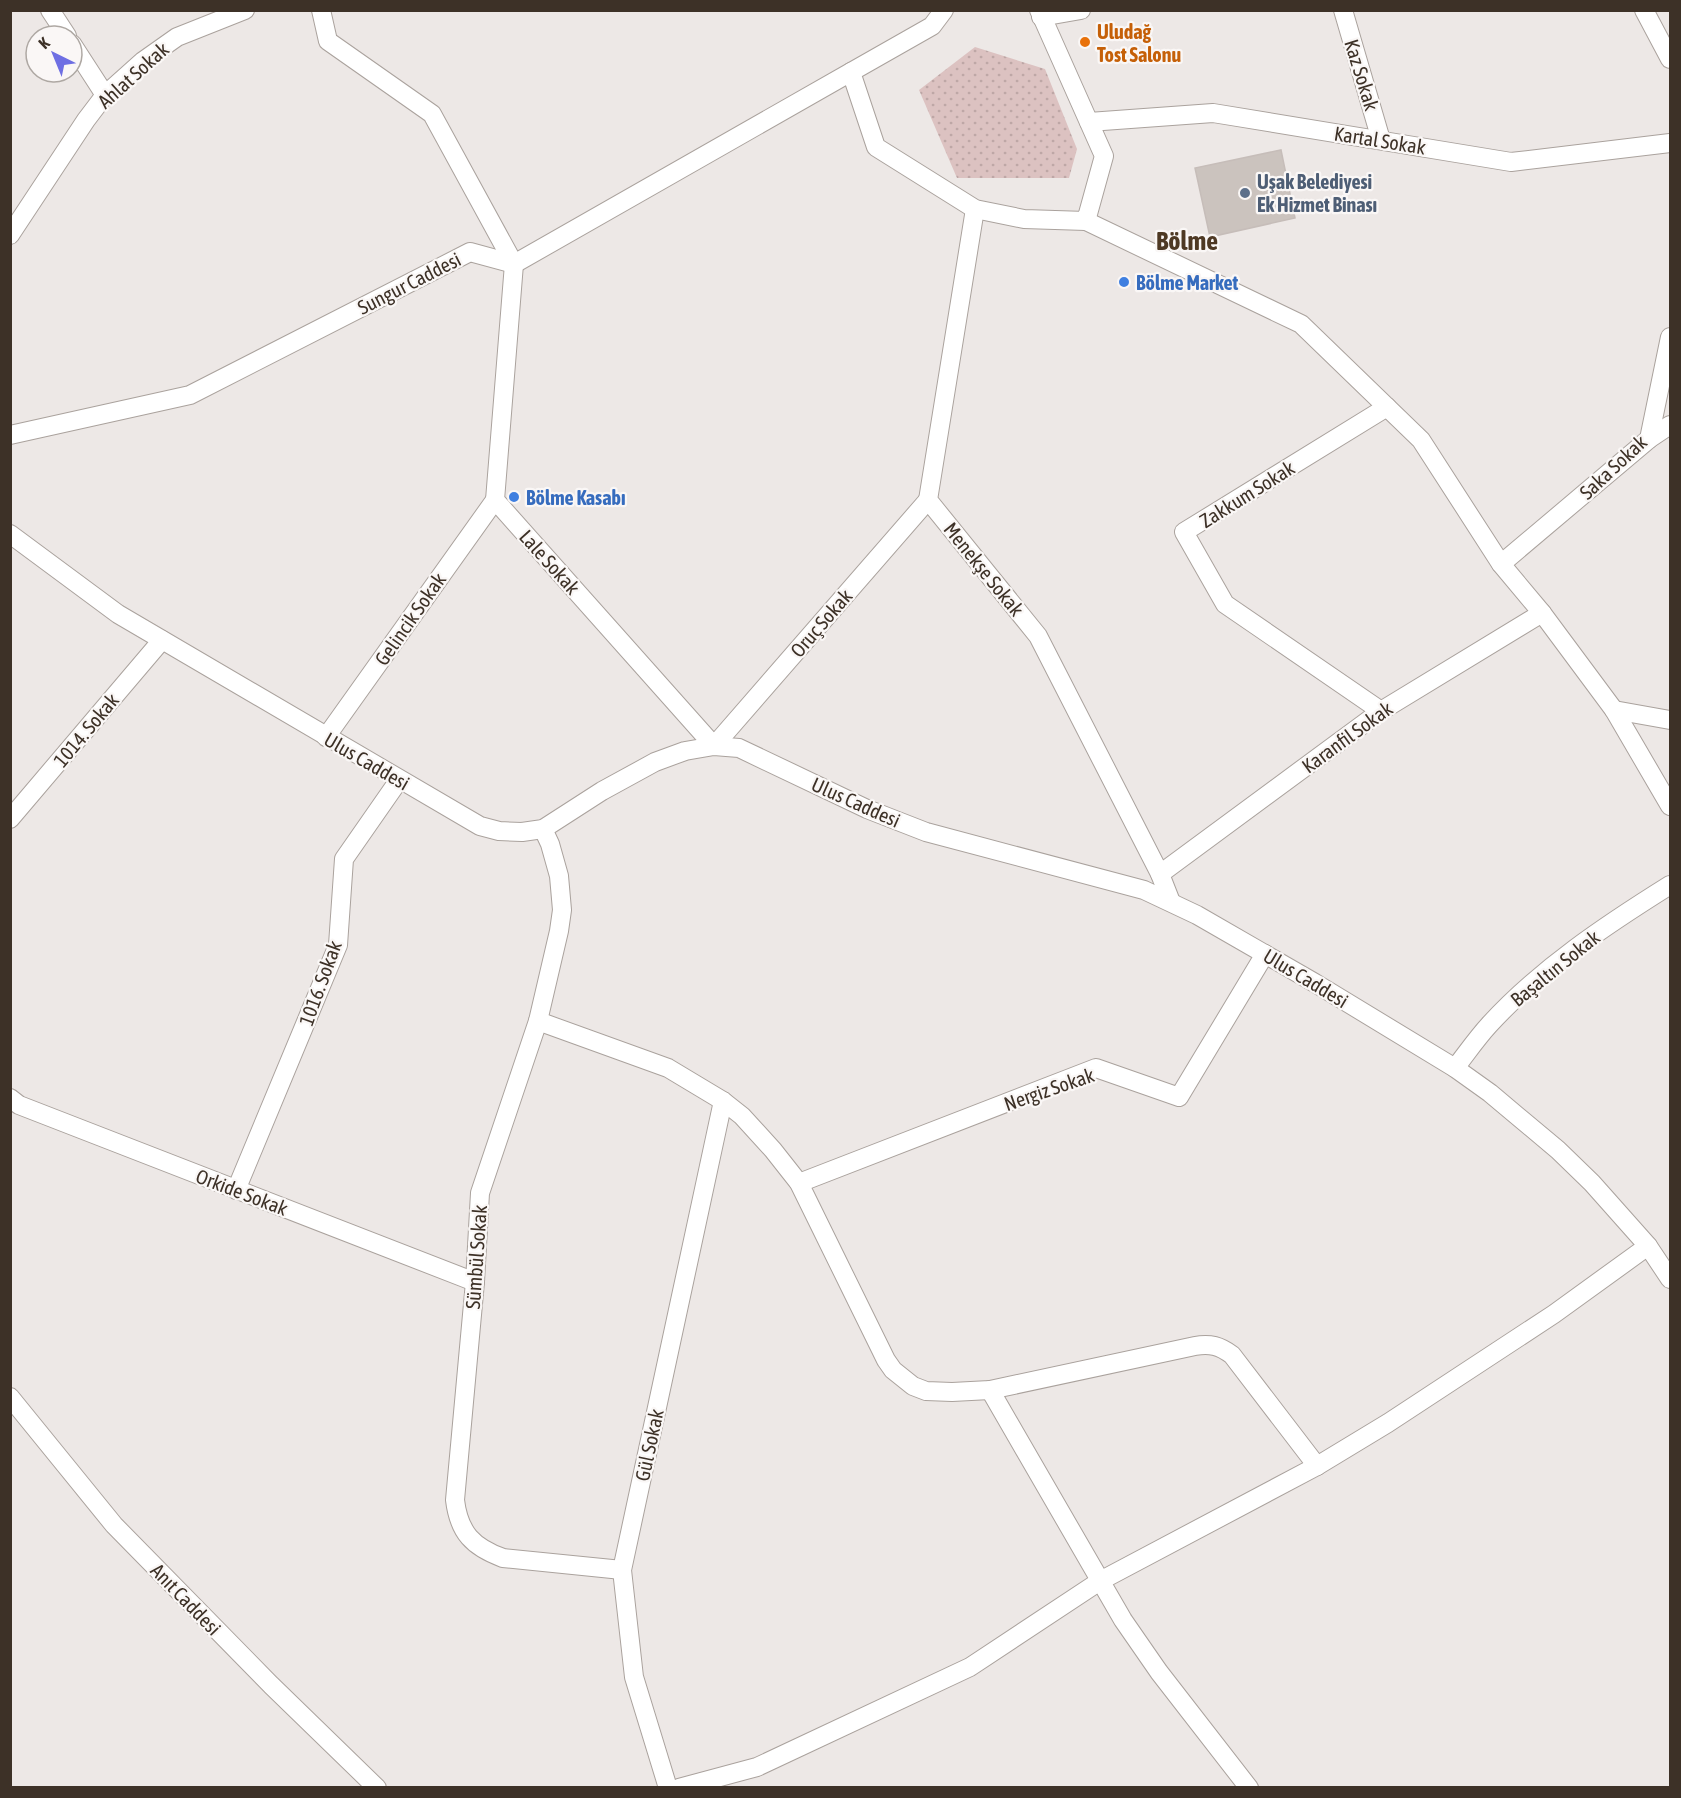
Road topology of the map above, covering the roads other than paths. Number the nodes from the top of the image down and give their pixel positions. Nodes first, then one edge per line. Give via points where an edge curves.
1 (50, 10) edge
2 (245, 10) edge
3 (321, 10) edge
4 (944, 10) edge
5 (1081, 10) edge
6 (1343, 10) edge
7 (1644, 10) edge
8 (1040, 14) edge
9 (59, 24) edge
10 (1671, 59) edge
11 (84, 63) edge
12 (851, 72) junction
13 (105, 95) junction
14 (1089, 122) junction
15 (1381, 140) junction
16 (1671, 143) edge
17 (975, 209) junction
18 (1086, 221) junction
19 (10, 235) edge
20 (514, 264) junction
21 (1671, 337) edge
22 (1387, 407) junction
23 (1671, 425) edge
24 (10, 435) edge
25 (1649, 439) junction
26 (495, 500) junction
27 (928, 500) junction
28 (10, 534) edge
29 (1501, 564) junction
30 (1542, 613) junction
31 (162, 640) junction
32 (1614, 710) junction
33 (1381, 711) junction
34 (1671, 720) edge
35 (326, 737) junction
36 (714, 746) junction
37 (399, 780) junction
38 (1671, 806) edge
39 (10, 819) edge
40 (543, 828) junction
41 (1160, 874) junction
42 (1671, 885) edge
43 (1171, 902) junction
44 (1266, 954) junction
45 (538, 1021) junction
46 (1455, 1068) junction
47 (10, 1098) edge
48 (723, 1101) junction
49 (799, 1184) junction
50 (236, 1190) junction
51 (1648, 1246) junction
52 (1671, 1279) edge
53 (476, 1282) junction
54 (990, 1390) junction
55 (10, 1396) edge
56 (1317, 1466) junction
57 (622, 1570) junction
58 (1100, 1581) junction
59 (377, 1788) edge
60 (668, 1788) edge
61 (679, 1788) edge
62 (1249, 1788) edge

1 - 9 street
2 - 13 street, Ahlat Sokak via 177,37
3 - 20 street via 328,41 432,114
4 - 12 street via 932,26
5 - 8 street
6 - 15 street, Kaz Sokak
7 - 10 street
8 - 14 street
11 - 13 street
12 - 17 street via 876,147
12 - 20 street
13 - 19 street, Ahlat Sokak
14 - 15 street, Kartal Sokak via 1213,113
14 - 18 street via 1104,156
15 - 16 street, Kartal Sokak via 1511,162
17 - 18 street via 1024,219
17 - 27 street
18 - 22 street via 1300,324
20 - 24 street, Sungur Caddesi via 470,252 190,395
20 - 26 street
21 - 25 street, Saka Sokak
22 - 29 street via 1421,440
22 - 33 street, Zakkum Sokak via 1184,532 1225,604
23 - 25 street
25 - 29 street, Saka Sokak
26 - 35 street, Gelincik Sokak
26 - 36 street, Lale Sokak
27 - 36 street, Oruç Sokak
27 - 41 street, Menekşe Sokak via 1038,636
28 - 31 street, Ulus Caddesi via 118,614
29 - 30 street
30 - 32 street
30 - 33 street, Karanfil Sokak
31 - 35 street, Ulus Caddesi
31 - 39 street, 1014. Sokak
32 - 34 street
32 - 38 street
33 - 41 street, Karanfil Sokak
35 - 37 street, Ulus Caddesi
36 - 40 street, Ulus Caddesi via 655,762
36 - 43 street, Ulus Caddesi via 739,748 867,809 926,832 1120,883
37 - 40 street, Ulus Caddesi via 480,826 522,832
37 - 50 street, 1016. Sokak via 344,859 338,945
40 - 45 street, Sümbül Sokak via 556,861 562,910
41 - 43 street, Menekşe Sokak
42 - 46 street, Başaltın Sokak via 1604,928 1518,996
43 - 44 street, Ulus Caddesi
44 - 46 street, Ulus Caddesi
44 - 49 street, Nergiz Sokak via 1179,1096 1096,1068
45 - 48 street via 668,1068
45 - 53 street, Sümbül Sokak via 480,1193
46 - 51 street, Ulus Caddesi via 1558,1150
47 - 50 street, Orkide Sokak via 19,1106
48 - 49 street via 753,1126
48 - 57 street, Gül Sokak
49 - 54 street via 893,1370 926,1391
50 - 53 street, Orkide Sokak
51 - 52 street, Ulus Caddesi
51 - 56 street via 1468,1372
53 - 57 street, Sümbül Sokak via 456,1500 464,1531 476,1545 503,1558
54 - 56 street via 1213,1345 1232,1355
54 - 58 street
55 - 59 street, Anıt Caddesi via 114,1525
56 - 58 street
57 - 60 street, Gül Sokak via 634,1677
58 - 61 street via 970,1667 757,1767
58 - 62 street via 1159,1672

